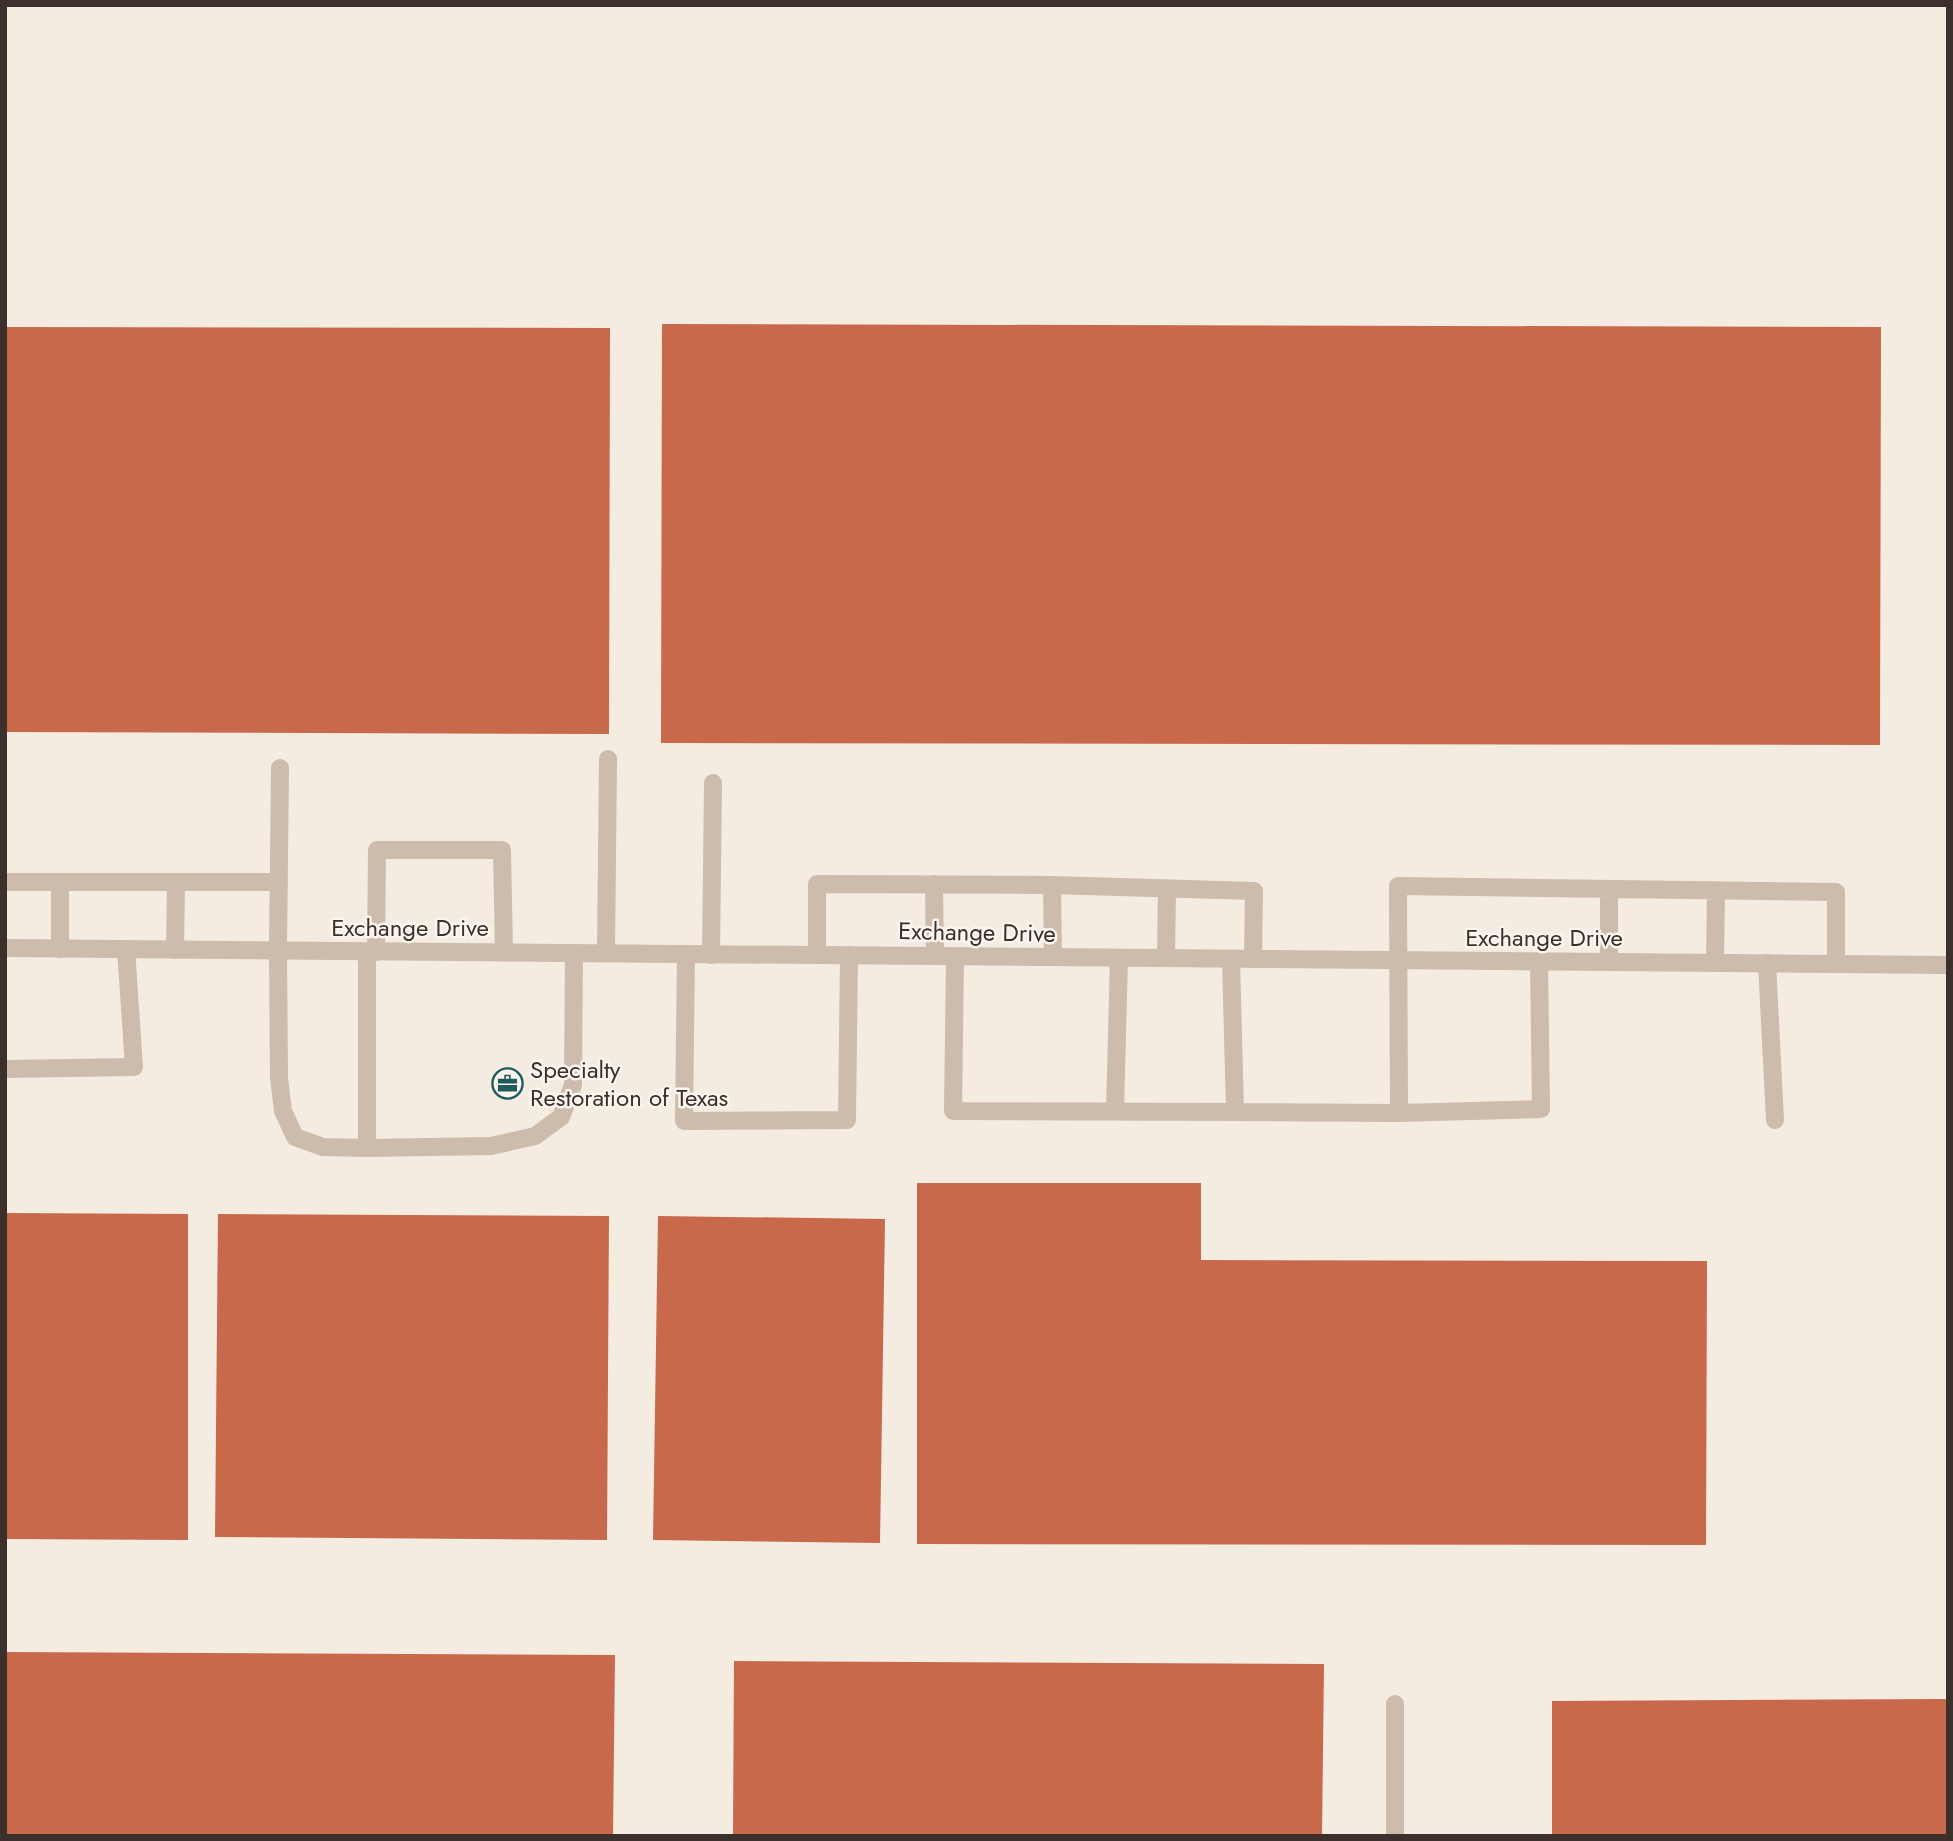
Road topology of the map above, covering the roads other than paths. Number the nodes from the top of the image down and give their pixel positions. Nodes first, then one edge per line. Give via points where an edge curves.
1 (608, 759) dead end
2 (280, 768) dead end
3 (713, 783) dead end
4 (5, 882) edge
5 (60, 882) junction
6 (176, 882) junction
7 (279, 882) junction
8 (934, 884) junction
9 (1052, 885) junction
10 (1167, 889) junction
11 (1609, 889) junction
12 (1716, 891) junction
13 (5, 948) edge
14 (60, 949) junction
15 (126, 949) junction
16 (175, 950) junction
17 (278, 950) junction
18 (372, 952) junction
19 (504, 952) junction
20 (574, 953) junction
21 (606, 953) junction
22 (685, 954) junction
23 (712, 954) junction
24 (817, 955) junction
25 (849, 955) junction
26 (935, 956) junction
27 (955, 957) junction
28 (1053, 957) junction
29 (1119, 958) junction
30 (1166, 958) junction
31 (1231, 959) junction
32 (1253, 959) junction
33 (1398, 960) junction
34 (1539, 961) junction
35 (1609, 961) junction
36 (1715, 963) junction
37 (1767, 963) junction
38 (1836, 964) junction
39 (1948, 965) edge
40 (5, 1069) edge
41 (1115, 1111) junction
42 (1235, 1112) junction
43 (1399, 1113) junction
44 (1775, 1120) dead end
45 (368, 1148) junction
46 (1395, 1704) dead end
47 (1395, 1836) edge

1 - 21 street
2 - 7 street
3 - 23 street
4 - 5 street
5 - 6 street
5 - 14 street
6 - 7 street
6 - 16 street
7 - 17 street
8 - 9 street
8 - 24 street via 817,884
8 - 26 street
9 - 10 street
9 - 28 street
10 - 30 street
10 - 32 street via 1254,891
11 - 12 street
11 - 33 street via 1398,886
11 - 35 street
12 - 36 street
12 - 38 street via 1836,892
13 - 14 street, Exchange Drive
14 - 15 street, Exchange Drive
15 - 16 street, Exchange Drive
15 - 40 street via 134,1067
16 - 17 street, Exchange Drive
17 - 18 street, Exchange Drive
17 - 45 street via 283,1111 295,1137 323,1147
18 - 19 street, Exchange Drive
18 - 19 street via 377,849 502,849
18 - 45 street
19 - 20 street, Exchange Drive
20 - 21 street, Exchange Drive
20 - 45 street via 573,1085 561,1117 535,1136 491,1146
21 - 22 street, Exchange Drive
22 - 23 street, Exchange Drive
22 - 25 street via 684,1121 847,1119
23 - 24 street, Exchange Drive
24 - 25 street, Exchange Drive
25 - 26 street, Exchange Drive
26 - 27 street, Exchange Drive
27 - 28 street, Exchange Drive
27 - 41 street via 953,1111
28 - 29 street, Exchange Drive
29 - 30 street, Exchange Drive
29 - 41 street
30 - 31 street, Exchange Drive
31 - 32 street, Exchange Drive
31 - 42 street
32 - 33 street, Exchange Drive
33 - 34 street, Exchange Drive
33 - 43 street
34 - 35 street, Exchange Drive
34 - 43 street via 1541,1109
35 - 36 street, Exchange Drive
36 - 37 street, Exchange Drive
37 - 38 street, Exchange Drive
37 - 44 street
38 - 39 street, Exchange Drive
41 - 42 street
42 - 43 street
46 - 47 street

